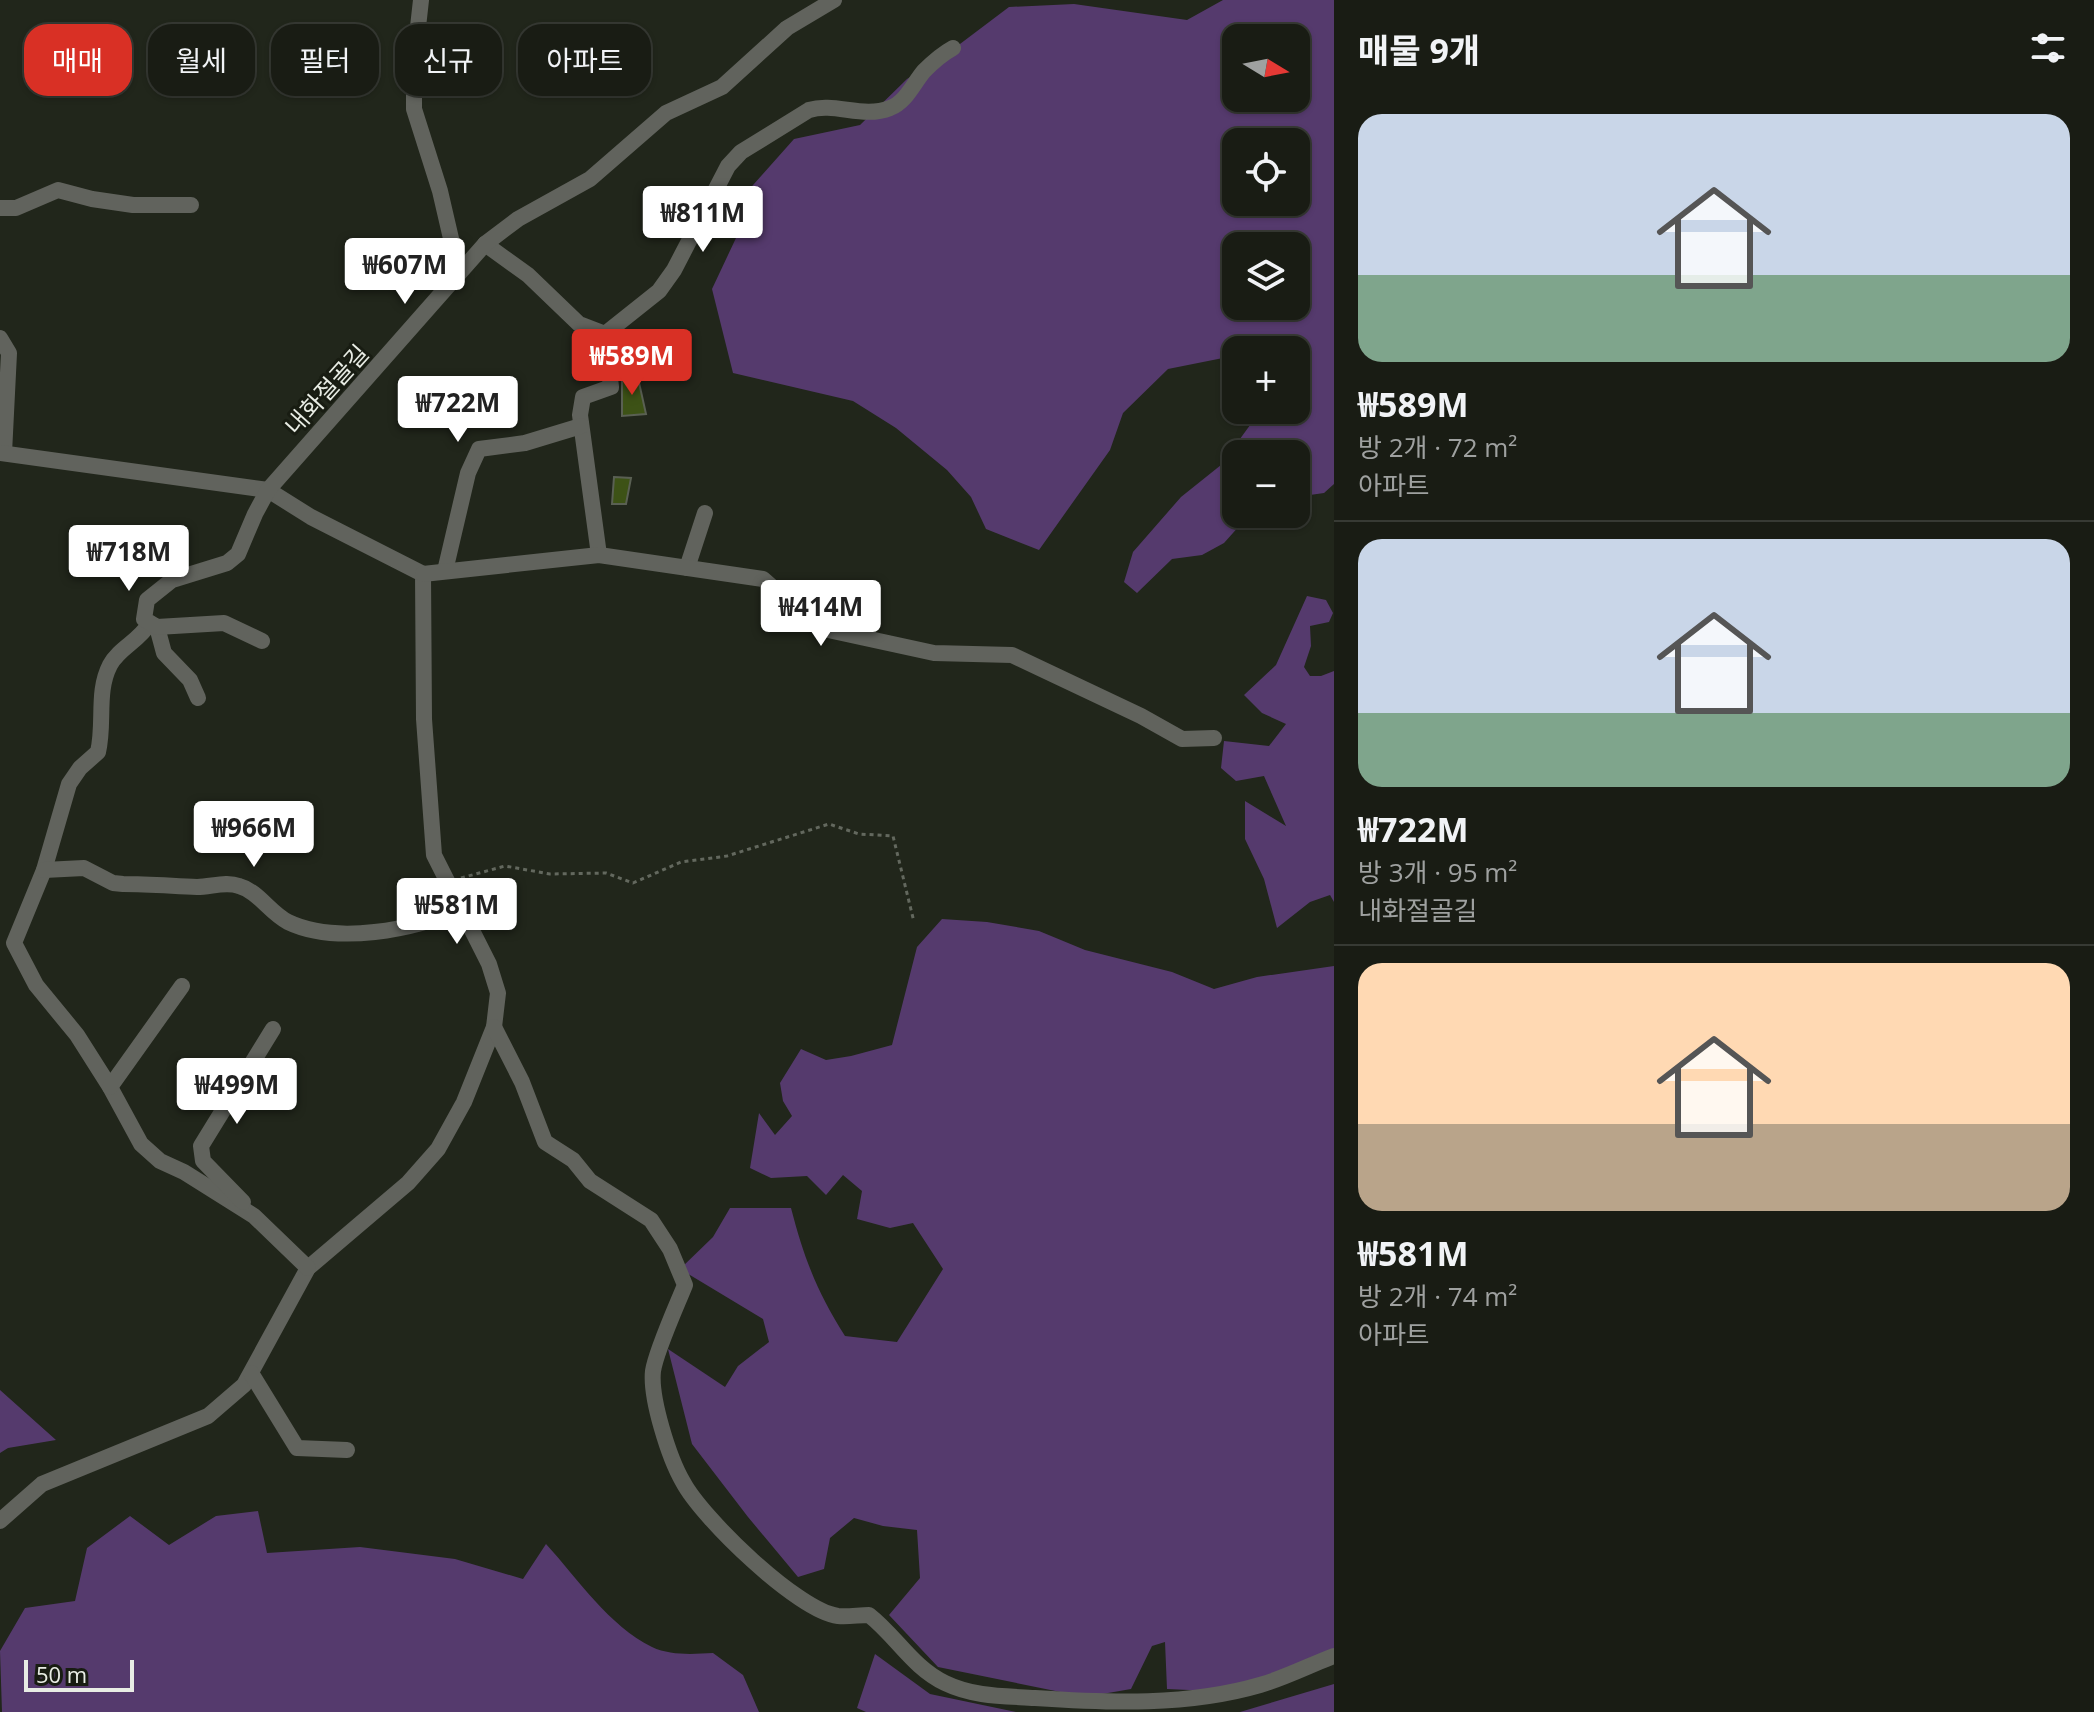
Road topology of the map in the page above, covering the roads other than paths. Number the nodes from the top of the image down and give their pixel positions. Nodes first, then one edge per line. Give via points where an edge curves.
1 (421, 0) edge
2 (834, 0) edge
3 (953, 48) dead end
4 (191, 205) dead end
5 (0, 208) edge
6 (485, 244) junction
7 (459, 273) junction
8 (605, 334) junction
9 (0, 338) edge
10 (581, 426) junction
11 (2, 453) edge
12 (268, 490) junction
13 (705, 513) dead end
14 (599, 555) junction
15 (687, 568) junction
16 (445, 571) junction
17 (423, 574) junction
18 (153, 626) junction
19 (262, 641) dead end
20 (198, 698) dead end
21 (1214, 738) dead end
22 (44, 870) junction
23 (460, 909) junction
24 (182, 986) dead end
25 (494, 1027) junction
26 (273, 1029) dead end
27 (110, 1087) junction
28 (254, 1216) junction
29 (308, 1268) junction
30 (251, 1373) junction
31 (347, 1450) dead end
32 (0, 1521) edge
33 (1334, 1656) edge

1 - 7 street via 414,109
2 - 6 street, 내화절골길 via 787,28 722,87 666,113 590,179
3 - 8 street via 891,108 809,110 741,152 728,166 659,291
4 - 5 street via 133,205 58,190 16,208
6 - 7 street, 내화절골길
6 - 8 street via 528,275 579,324
7 - 12 street, 내화절골길
8 - 10 street via 611,387 583,397
9 - 11 street via 9,353
10 - 14 street
10 - 16 street via 525,443 479,449 468,473
11 - 12 street
12 - 17 street
12 - 18 street, 내화절골길 via 238,554 227,563 172,580 147,600 144,619
13 - 15 street
14 - 15 street
14 - 16 street
15 - 21 street via 763,579 819,628 934,653 1012,655 1182,739
16 - 17 street
17 - 23 street via 425,734 434,855
18 - 19 street via 224,623
18 - 20 street via 164,653 190,680
18 - 22 street via 111,662 101,689 98,752 69,784
22 - 23 street via 84,868 123,884 243,886 287,921 344,933 422,925
22 - 27 street via 14,943 36,985
23 - 25 street via 498,993
24 - 27 street
25 - 29 street via 464,1102 438,1149 408,1183
25 - 33 street via 545,1142 573,1160 590,1181 651,1220 685,1285 653,1370 657,1412 683,1482 751,1560 806,1602 837,1616 869,1615 915,1663 967,1693 1084,1701 1184,1699 1260,1685
26 - 28 street via 200,1153
27 - 28 street via 150,1153
28 - 29 street
29 - 30 street
30 - 31 street via 297,1448
30 - 32 street via 208,1416 42,1484

